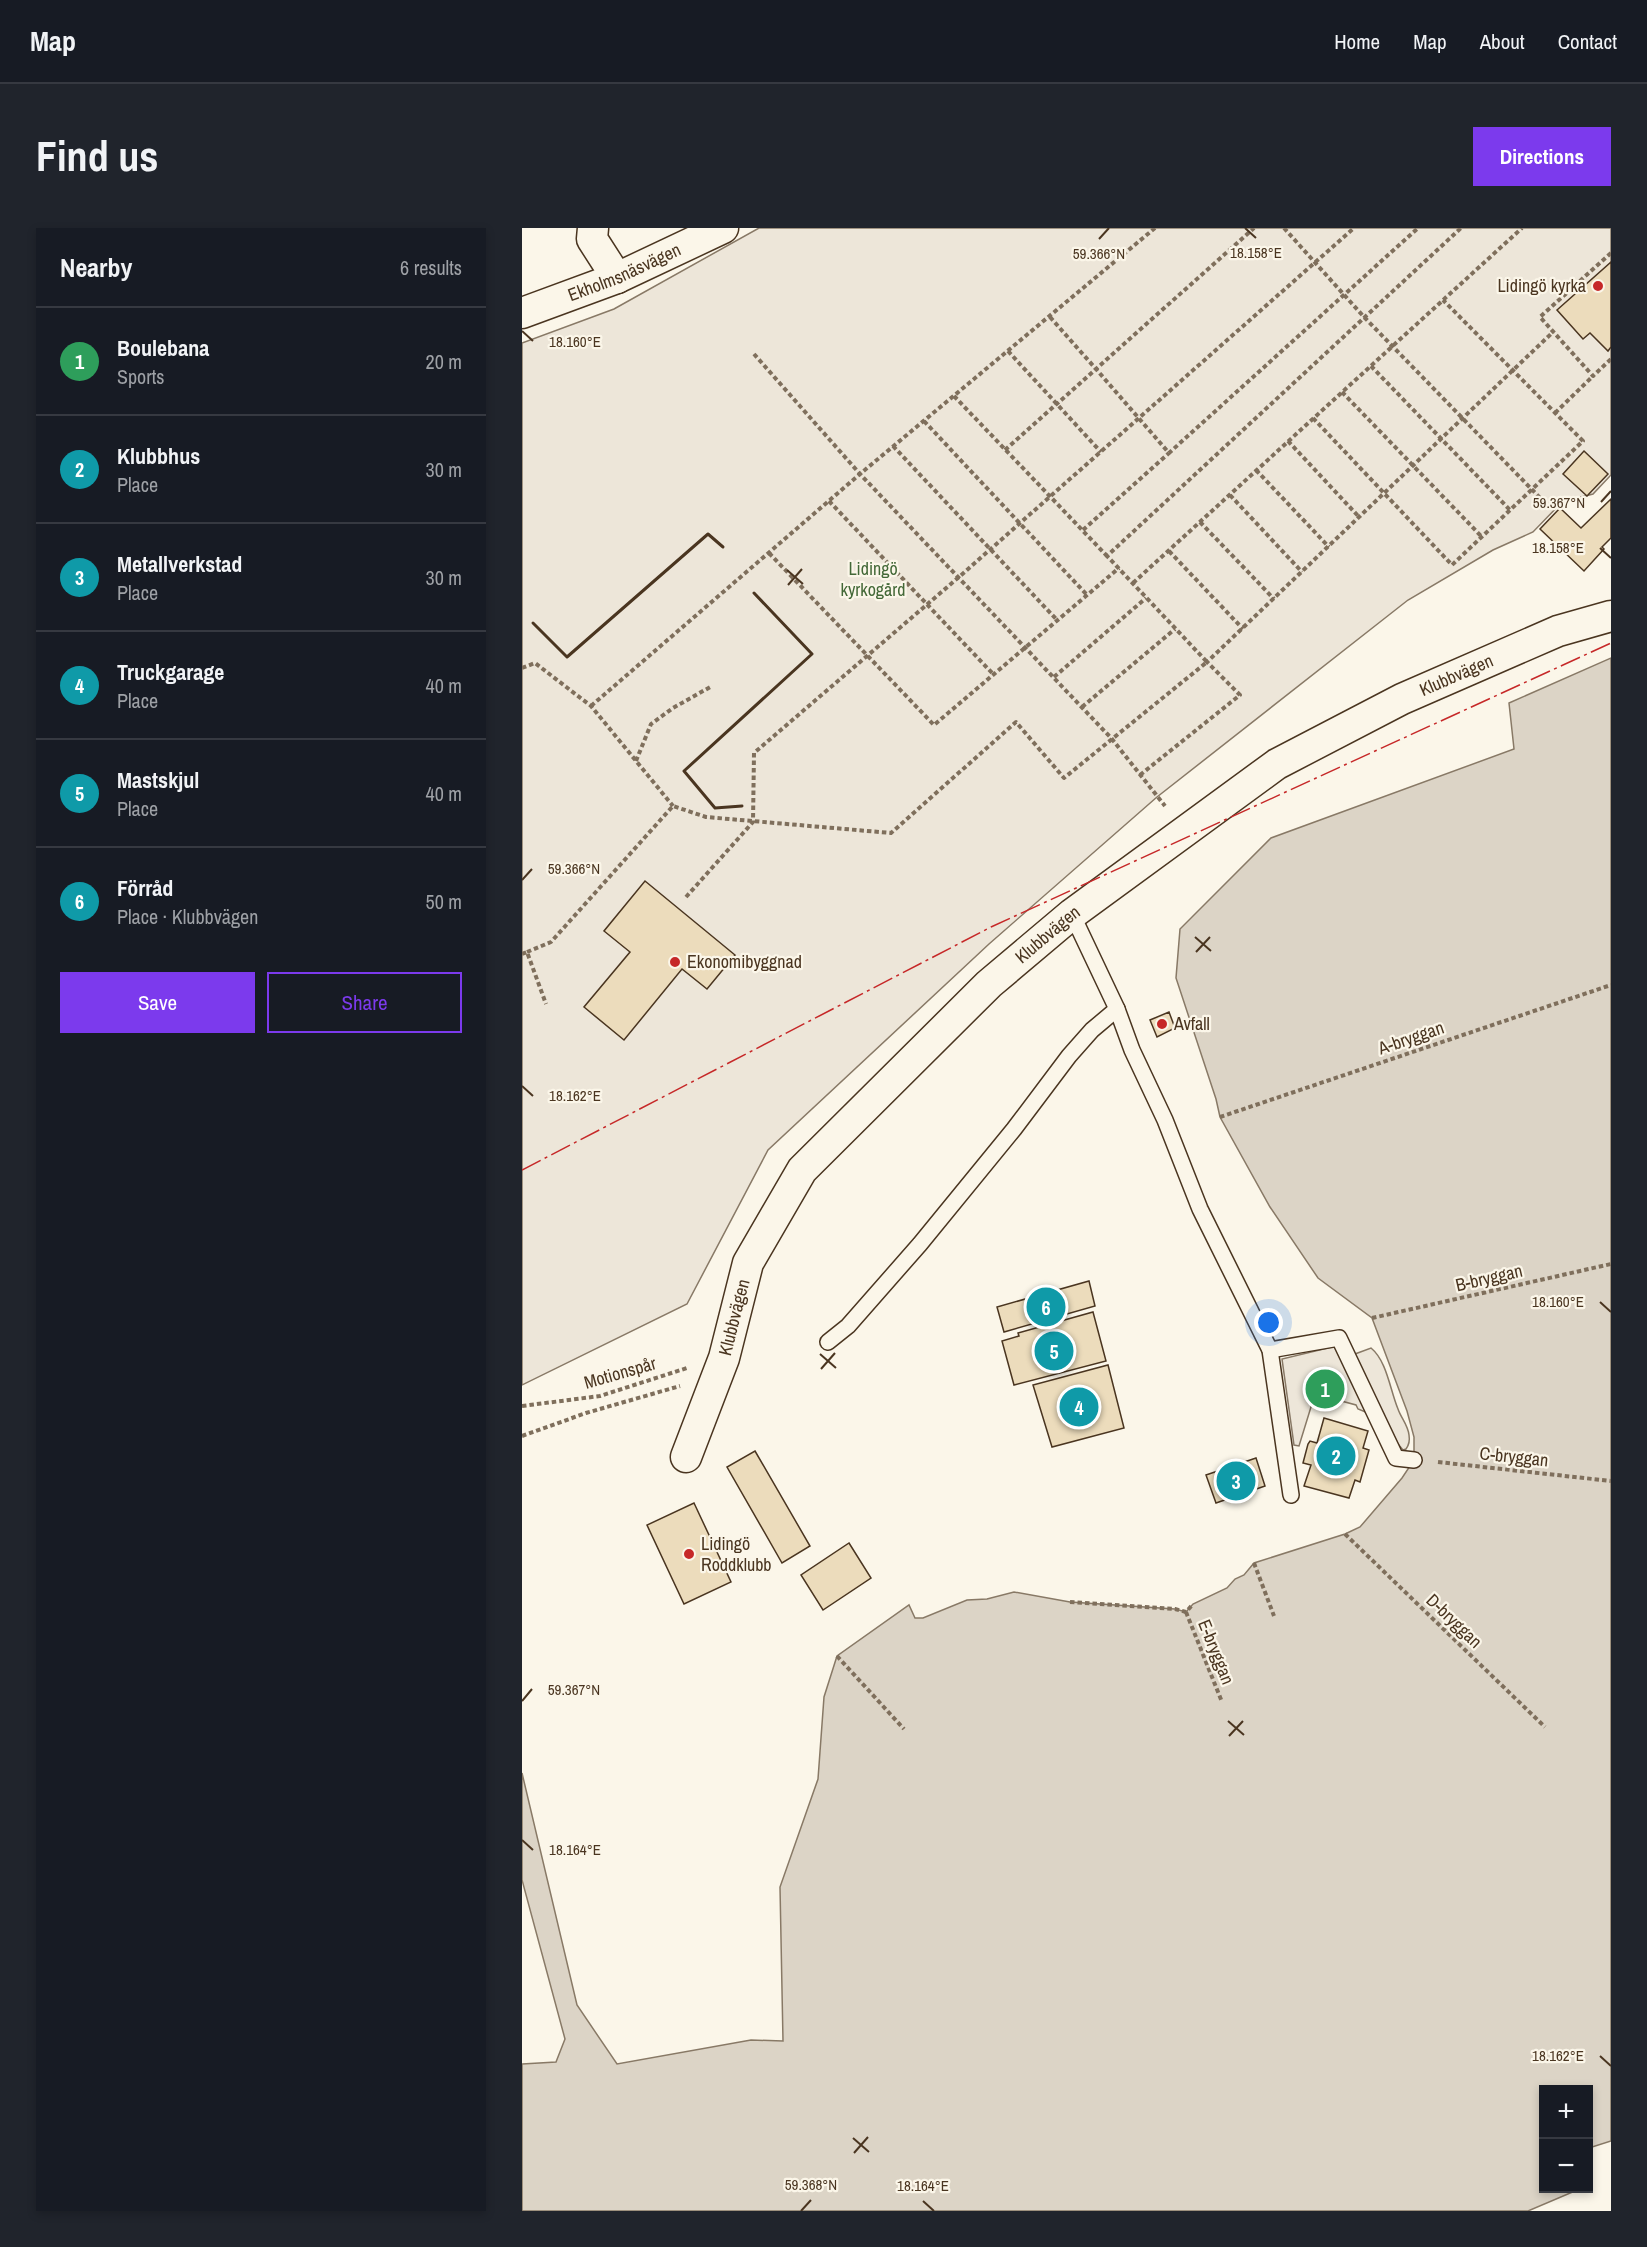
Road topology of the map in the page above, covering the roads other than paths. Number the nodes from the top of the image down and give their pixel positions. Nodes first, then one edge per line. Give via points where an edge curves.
1 (592, 228) edge
2 (723, 228) edge
3 (617, 278) junction
4 (522, 313) edge
5 (1611, 616) edge
6 (1072, 915) junction
7 (1117, 1009) junction
8 (828, 1342) dead end
9 (1270, 1350) junction
10 (686, 1457) dead end
11 (1414, 1460) road end
12 (1291, 1495) dead end

1 - 3 street via 592,239
2 - 3 street, Ekholmsnäsvägen
3 - 4 street, Ekholmsnäsvägen
5 - 6 street, Klubbvägen via 1558,631 1402,699 1277,764
6 - 7 lane
6 - 10 street, Klubbvägen via 989,984 802,1170 748,1263 721,1366
7 - 8 lane via 1069,1056 920,1244 848,1326
7 - 9 lane via 1200,1209
9 - 11 lane via 1339,1338 1396,1458
9 - 12 lane

